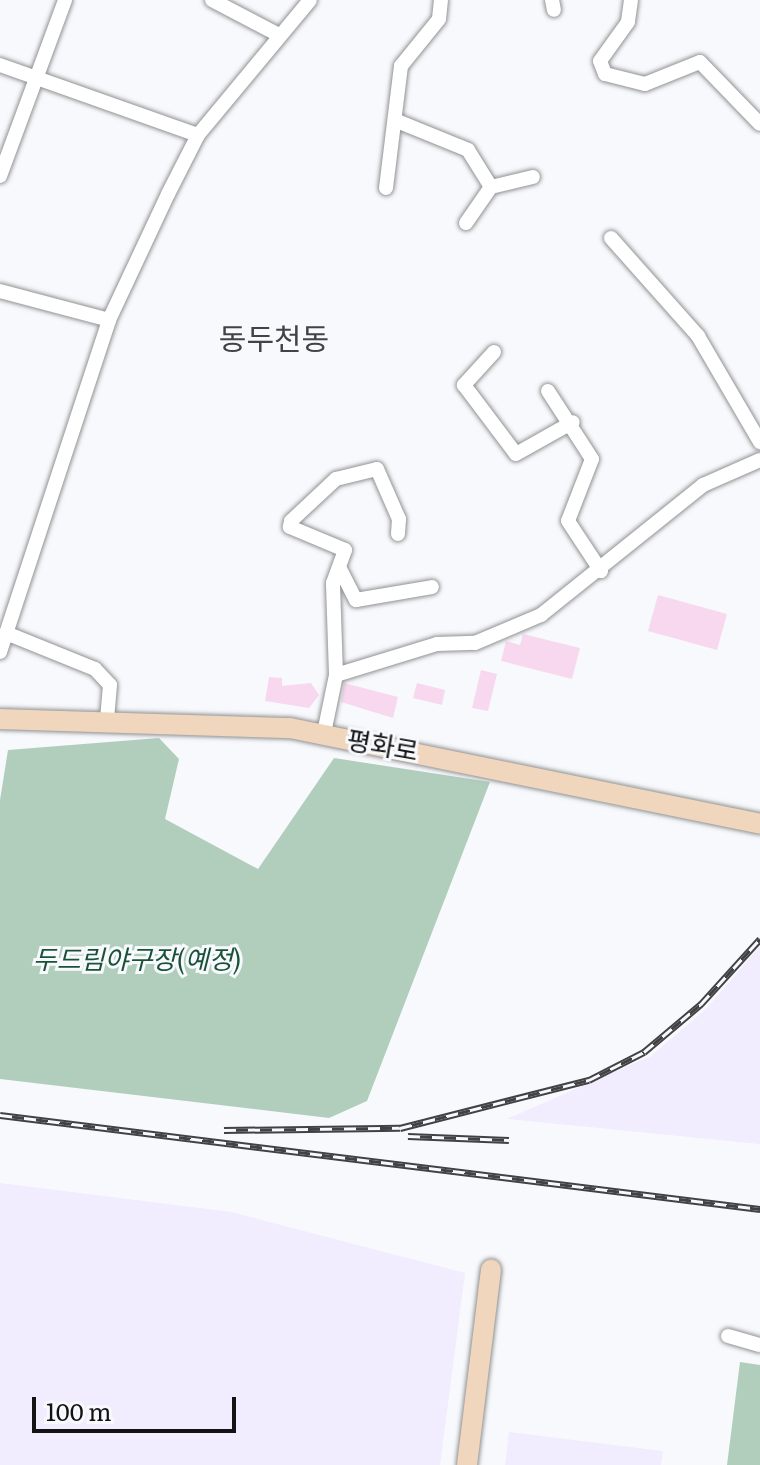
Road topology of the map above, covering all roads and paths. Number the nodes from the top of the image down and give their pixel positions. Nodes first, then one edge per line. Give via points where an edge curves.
1 (65, 0) edge
2 (212, 0) edge
3 (310, 0) edge
4 (441, 0) edge
5 (631, 0) edge
6 (279, 35) junction
7 (0, 65) edge
8 (36, 77) junction
9 (397, 121) junction
10 (760, 124) edge
11 (198, 135) junction
12 (0, 176) edge
13 (533, 177) dead end
14 (491, 187) junction
15 (386, 188) dead end
16 (466, 223) dead end
17 (611, 238) dead end
18 (0, 291) edge
19 (109, 320) junction
20 (494, 352) dead end
21 (548, 391) dead end
22 (573, 422) junction
23 (760, 442) edge
24 (760, 460) edge
25 (398, 534) dead end
26 (340, 569) junction
27 (601, 571) junction
28 (432, 587) dead end
29 (7, 606) edge
30 (6, 633) junction
31 (0, 652) edge
32 (336, 675) junction
33 (0, 719) edge
34 (107, 720) junction
35 (324, 733) junction
36 (760, 824) edge
37 (491, 1269) dead end
38 (728, 1336) dead end
39 (760, 1345) edge
40 (467, 1465) edge

1 - 8 street
2 - 6 street
3 - 6 street
4 - 9 street via 439,19 401,66
5 - 10 street via 628,22 600,61 605,74 645,84 700,62
6 - 11 street
7 - 8 street
8 - 11 street
8 - 12 street
9 - 14 street via 468,150
9 - 15 street
11 - 19 street
13 - 14 street
14 - 16 street
17 - 23 street via 698,336
18 - 19 street
19 - 29 street
20 - 22 street via 464,385 516,454
21 - 22 street
22 - 27 street via 592,459 568,521
24 - 27 street via 703,485
25 - 26 street via 399,519 377,469 336,479 303,504 290,527 345,550
26 - 28 street via 356,600
26 - 32 street via 333,583
27 - 32 street via 541,615 475,643 437,644
29 - 30 street
30 - 31 street
30 - 34 street via 95,669 110,685
32 - 35 street
33 - 34 main road, 평화로
34 - 35 main road, 평화로 via 244,722
35 - 36 main road, 평화로
37 - 40 main road
38 - 39 street

